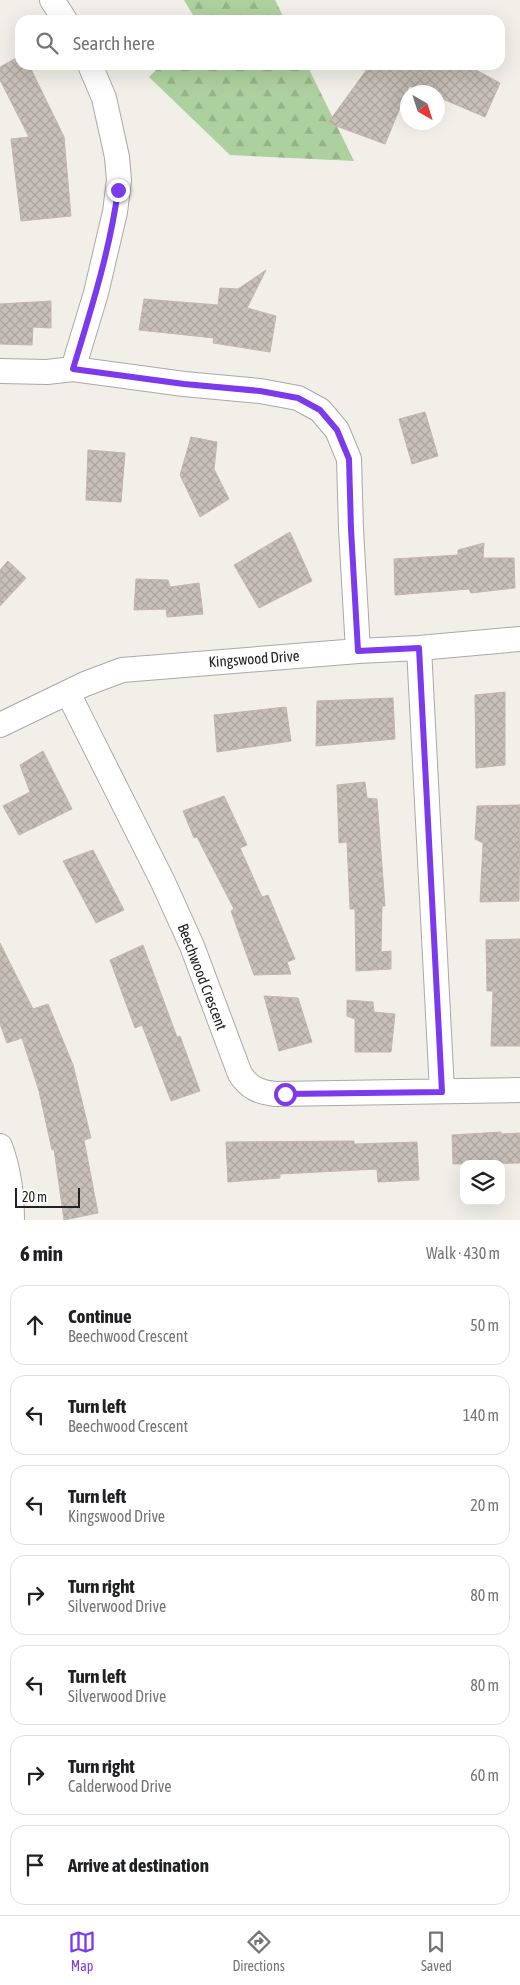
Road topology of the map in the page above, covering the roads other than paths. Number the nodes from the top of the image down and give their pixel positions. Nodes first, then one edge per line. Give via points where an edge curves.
1 (52, 0) edge
2 (62, 15) edge
3 (92, 70) edge
4 (73, 369) junction
5 (0, 371) edge
6 (520, 639) edge
7 (419, 648) junction
8 (358, 651) junction
9 (68, 693) junction
10 (0, 725) edge
11 (520, 1090) edge
12 (442, 1092) junction
13 (0, 1146) edge
14 (12, 1220) edge

1 - 2 street
3 - 4 street via 104,98 119,180 96,293
4 - 5 street
4 - 8 street via 260,391 298,398 320,410 337,430 349,459
6 - 7 street, Kingswood Drive
7 - 8 street, Kingswood Drive
7 - 12 street
8 - 9 street, Kingswood Drive via 122,670
9 - 10 street, Kingswood Drive
9 - 12 street, Beechwood Crescent via 163,882 245,1081 257,1091 275,1094
11 - 12 street, Beechwood Crescent
13 - 14 street via 9,1180

